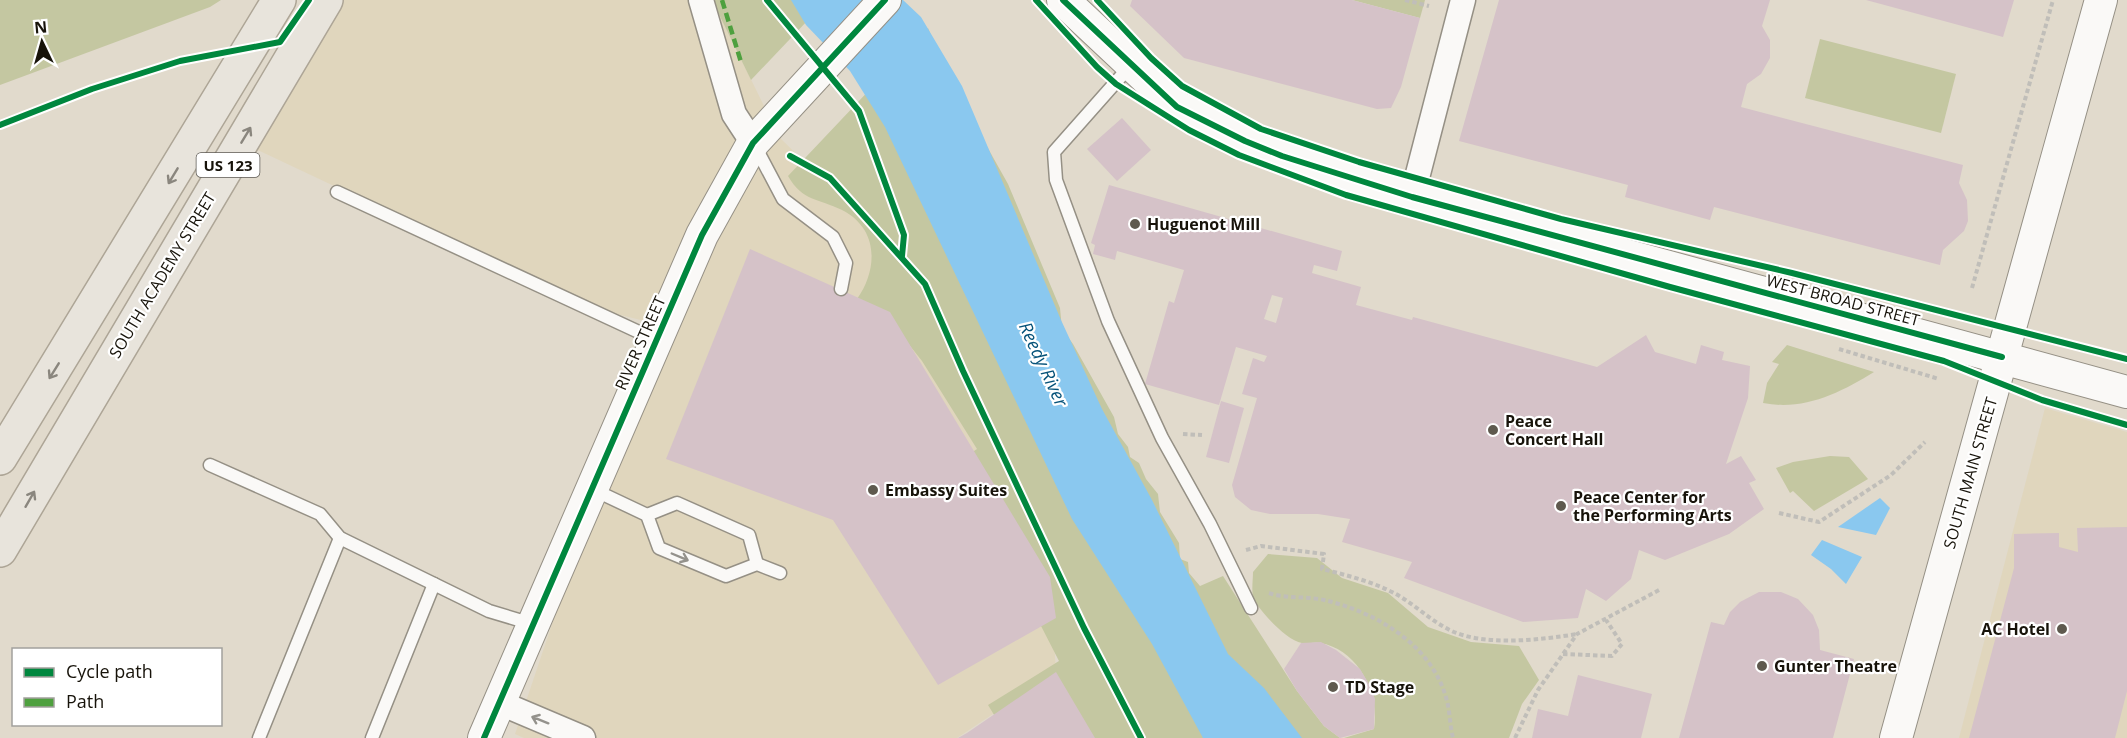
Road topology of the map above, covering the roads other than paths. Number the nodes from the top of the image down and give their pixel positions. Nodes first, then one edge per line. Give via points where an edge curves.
1 (279, 0) edge
2 (326, 0) edge
3 (700, 0) edge
4 (885, 0) edge
5 (1063, 0) edge
6 (1463, 0) edge
7 (2102, 0) edge
8 (1131, 65) junction
9 (753, 143) junction
10 (337, 192) dead end
11 (1412, 196) junction
12 (841, 289) dead end
13 (656, 340) junction
14 (2002, 357) junction
15 (2127, 392) edge
16 (0, 458) edge
17 (210, 465) dead end
18 (591, 488) junction
19 (647, 515) junction
20 (340, 538) junction
21 (0, 550) edge
22 (757, 564) junction
23 (780, 573) dead end
24 (434, 584) junction
25 (1251, 608) dead end
26 (532, 624) junction
27 (498, 702) junction
28 (259, 738) edge
29 (372, 738) edge
30 (484, 738) edge
31 (583, 738) edge
32 (1896, 738) edge

1 -> 16 highway, US 123
21 -> 2 highway, SOUTH ACADEMY STREET / US 123
3 - 9 street via 734,114
4 - 9 street, RIVER STREET
5 - 8 street, WEST BROAD STREET
6 - 11 street
7 - 14 street, SOUTH MAIN STREET
8 - 11 street, WEST BROAD STREET via 1177,107 1245,141 1313,167
8 - 25 lane via 1054,152 1056,180 1108,321 1162,438
9 - 12 lane via 783,199 833,237 846,263
9 - 13 street, RIVER STREET via 702,235
10 - 13 lane
11 - 14 street, WEST BROAD STREET
13 - 18 street, RIVER STREET
14 - 15 street, WEST BROAD STREET
14 - 32 street, SOUTH MAIN STREET
17 - 20 lane via 320,514
18 - 19 lane
18 - 26 street, RIVER STREET
19 -> 22 lane via 659,548 726,576
19 - 22 lane via 677,503 749,535
20 - 24 lane
20 - 28 lane
22 - 23 lane
24 - 26 lane via 489,611
24 - 29 lane
26 - 27 street, RIVER STREET
27 - 30 street, RIVER STREET
31 -> 27 street

